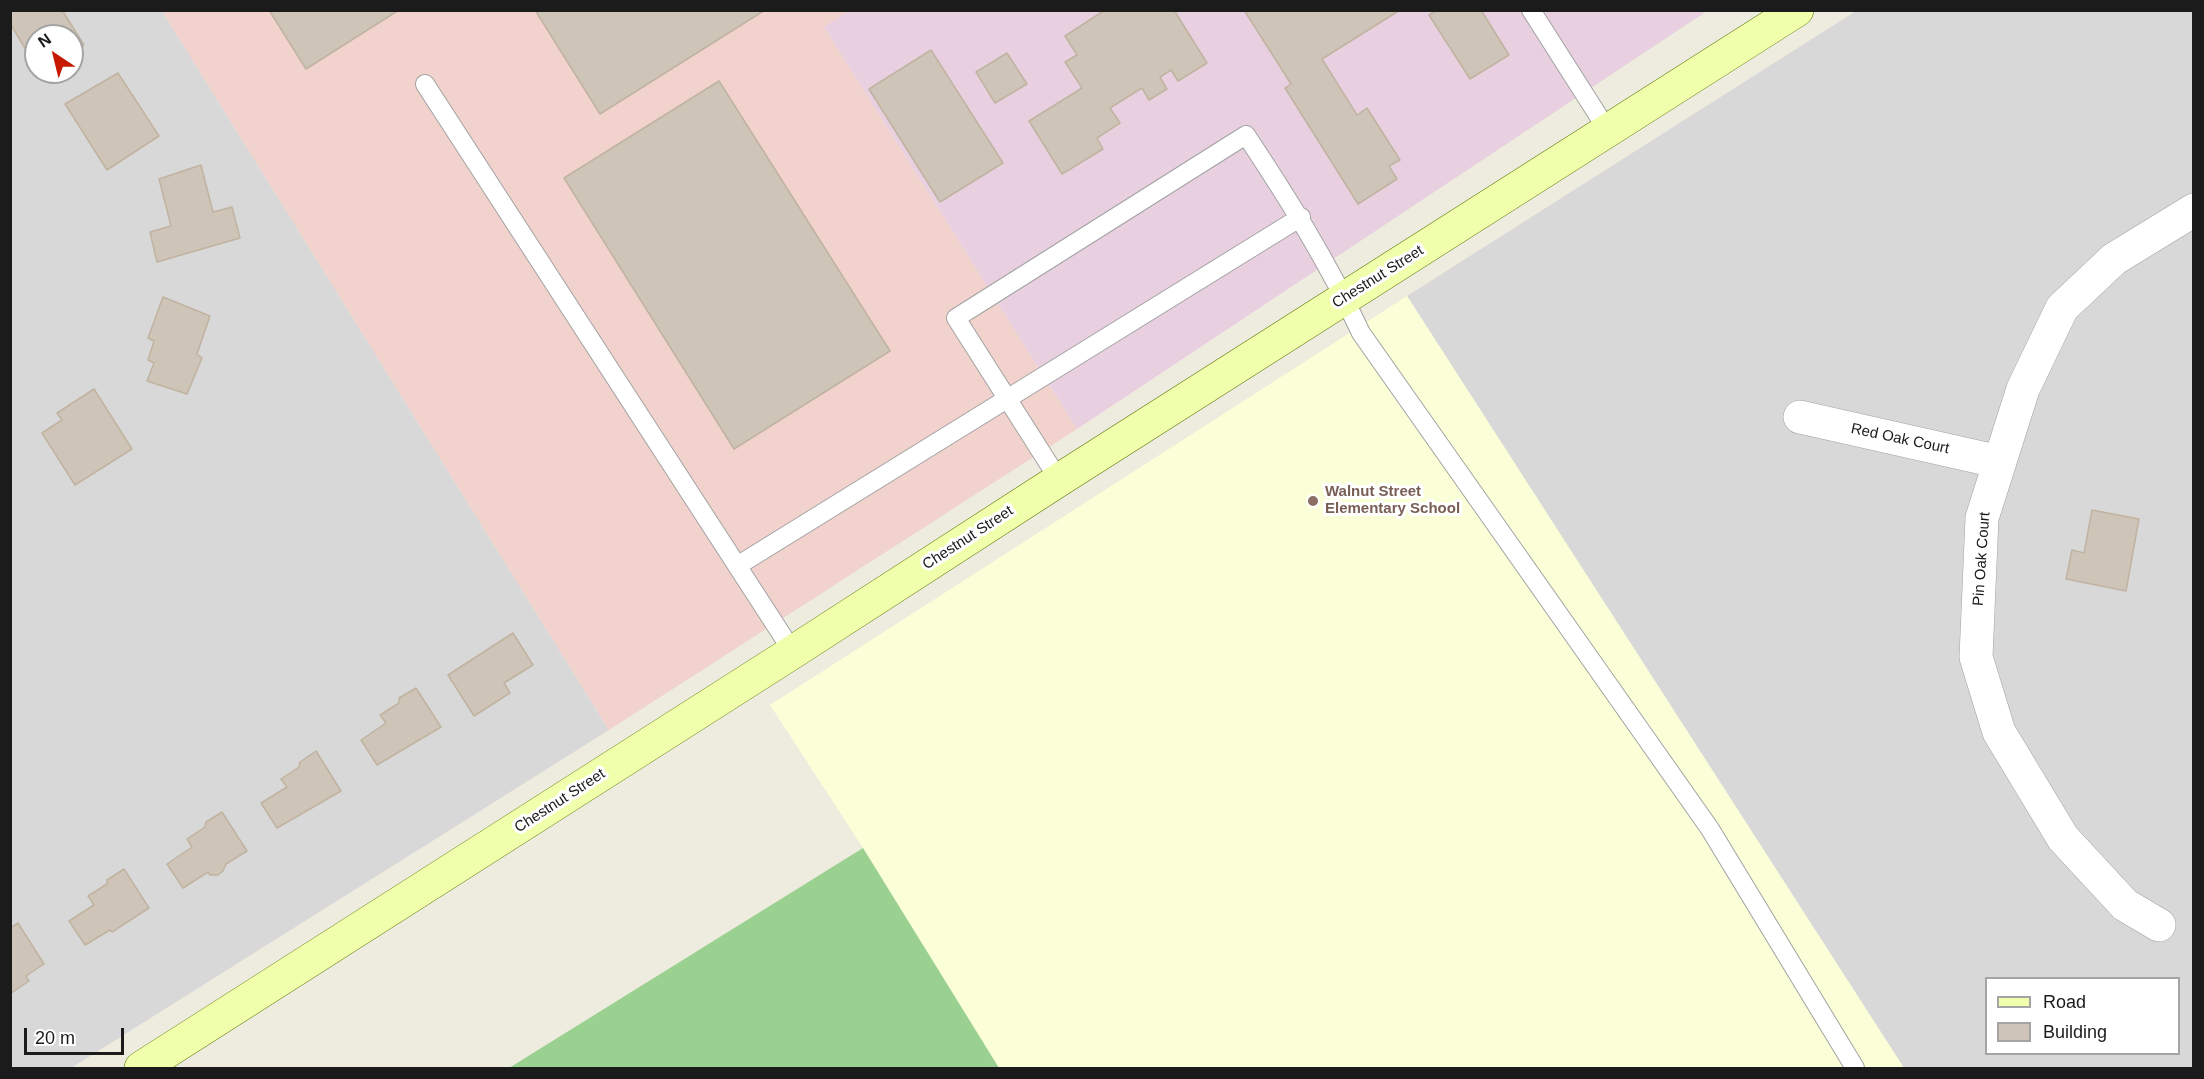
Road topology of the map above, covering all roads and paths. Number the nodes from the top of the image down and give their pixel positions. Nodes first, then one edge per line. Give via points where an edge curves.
1 (1531, 10) edge
2 (1797, 10) edge
3 (425, 84) dead end
4 (1608, 131) junction
5 (2193, 210) edge
6 (1300, 217) junction
7 (1345, 298) junction
8 (1007, 399) junction
9 (1800, 417) dead end
10 (2000, 462) junction
11 (1059, 480) junction
12 (737, 566) junction
13 (793, 652) junction
14 (2159, 925) dead end
15 (141, 1068) edge
16 (1855, 1068) edge

1 - 4 lane
2 - 4 street, Chestnut Street
3 - 12 lane
4 - 7 street, Chestnut Street
5 - 10 street, Pin Oak Court via 2114,259 2061,308 2023,389
6 - 7 lane
6 - 8 lane
6 - 8 lane via 1246,135 956,318
7 - 11 street, Chestnut Street
7 - 16 lane via 1361,333 1710,829
8 - 11 lane
8 - 12 lane
9 - 10 street, Red Oak Court
10 - 14 street, Pin Oak Court via 1983,518 1976,657 1999,732 2063,838 2125,905
11 - 13 street, Chestnut Street
12 - 13 lane
13 - 15 street, Chestnut Street

